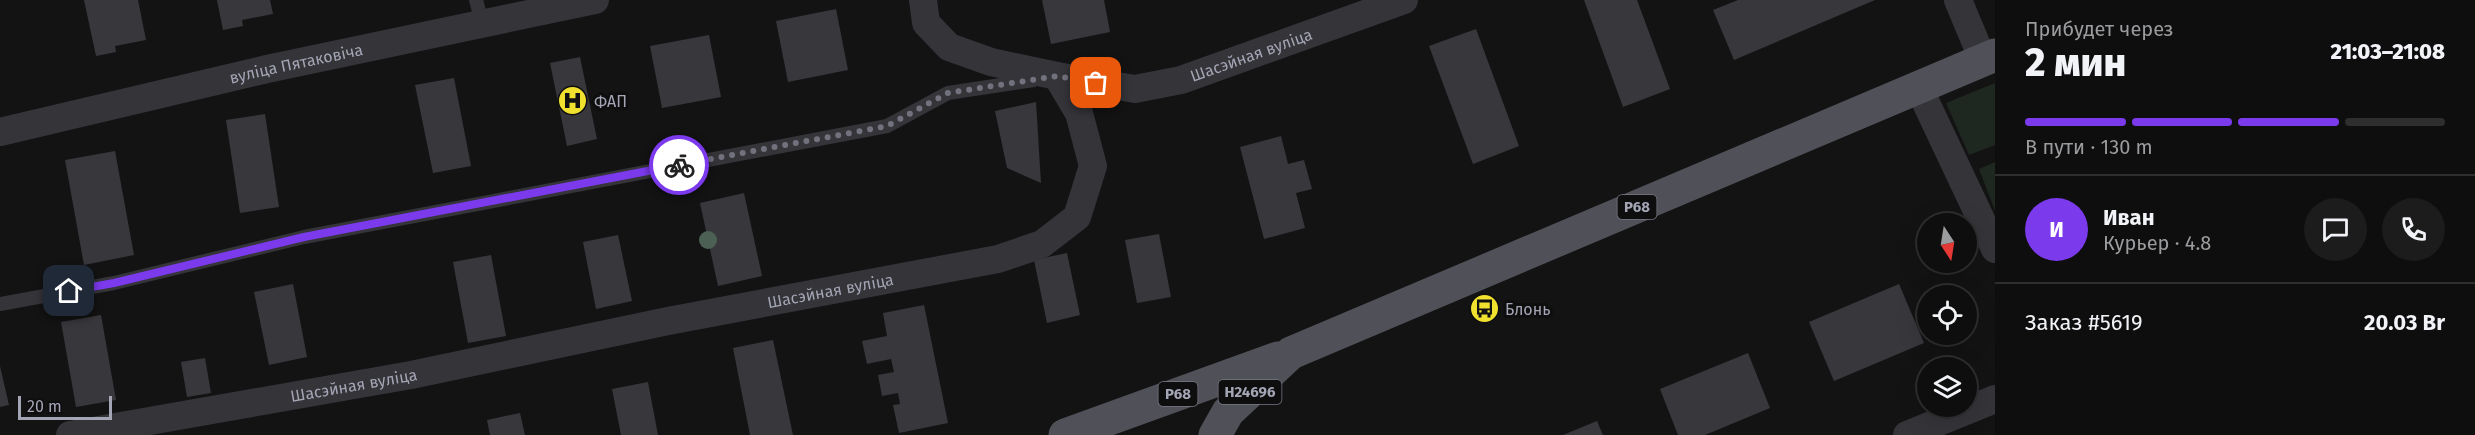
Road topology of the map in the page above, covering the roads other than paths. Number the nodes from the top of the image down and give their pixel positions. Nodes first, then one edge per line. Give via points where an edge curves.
1 (595, 0) edge
2 (923, 0) edge
3 (1404, 0) edge
4 (1958, 0) edge
5 (479, 12) edge
6 (1989, 58) edge
7 (1057, 76) junction
8 (1919, 88) junction
9 (0, 132) edge
10 (1995, 249) edge
11 (0, 304) edge
12 (1291, 353) junction
13 (1995, 399) edge
14 (70, 435) edge
15 (1065, 435) edge
16 (1215, 435) edge
17 (1907, 435) edge

1 - 5 street, вуліца Пятаковіча
2 - 7 street via 926,23 949,47 991,62
3 - 7 street, Шасэйная вуліца via 1181,80 1135,89
4 - 6 street
5 - 9 street, вуліца Пятаковіча via 267,69
6 - 8 main road, Р68
7 - 11 lane via 948,93 887,126 327,232 114,283
7 - 14 street, Шасэйная вуліца via 1079,114 1093,166 1077,217 1042,244 998,259 668,321 411,375
8 - 10 street
8 - 12 main road, Р68
12 - 15 main road, Р68
12 - 16 main road, Н24696 via 1228,412
13 - 17 street

